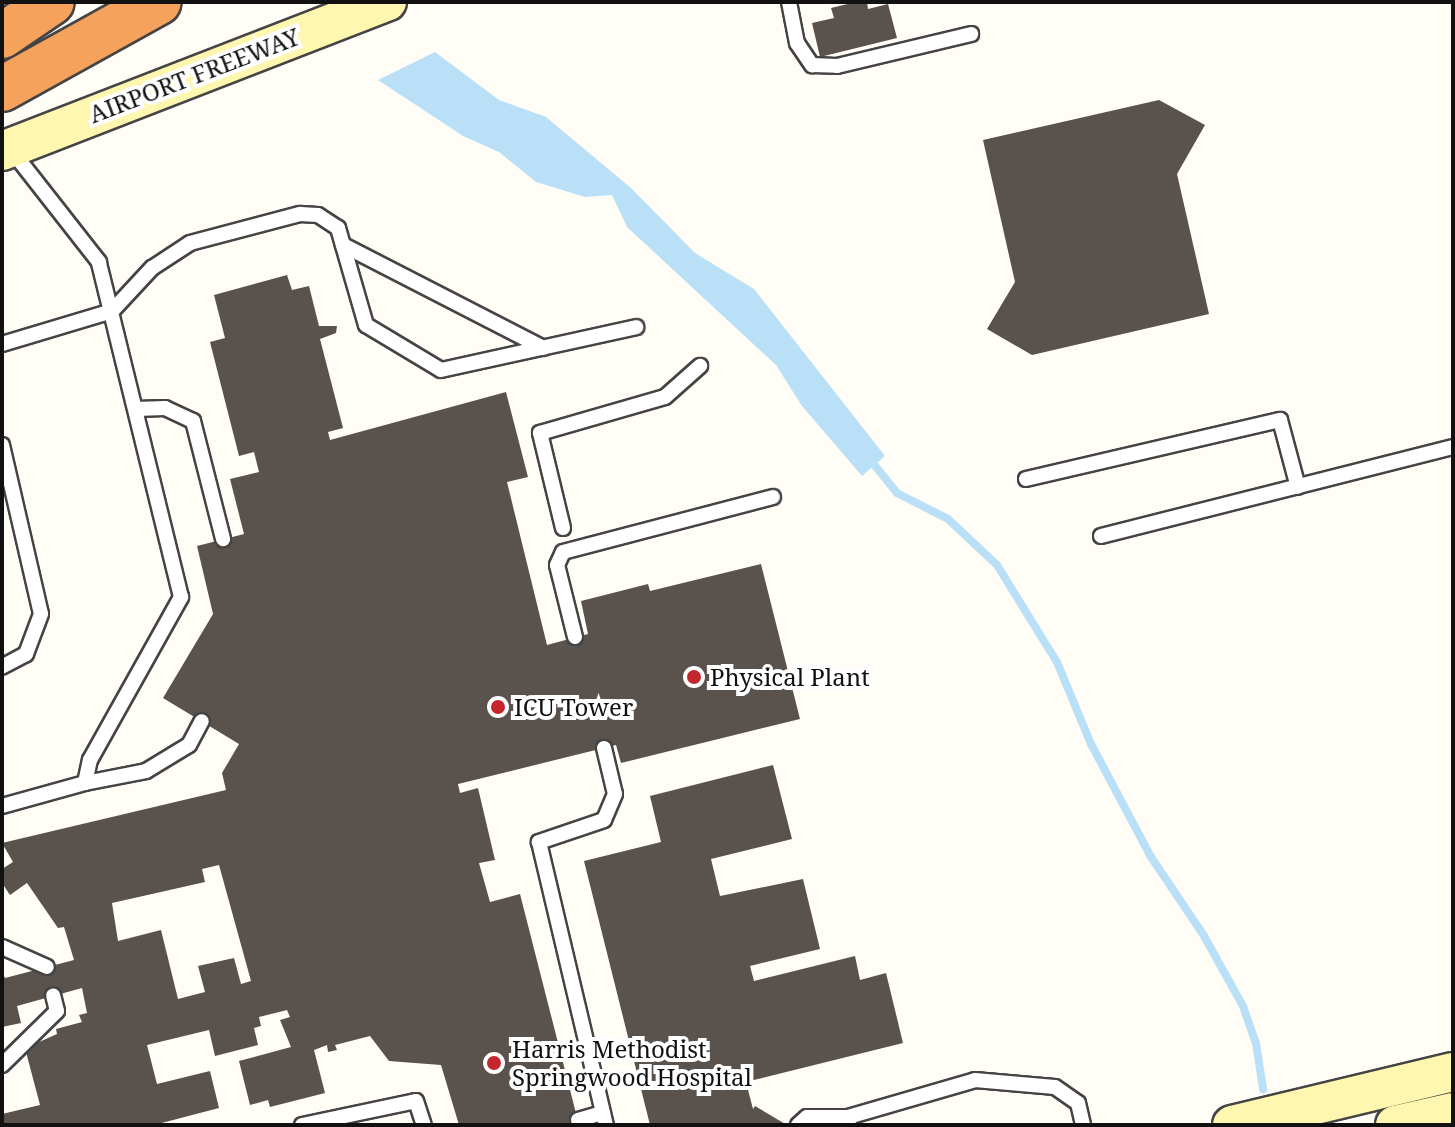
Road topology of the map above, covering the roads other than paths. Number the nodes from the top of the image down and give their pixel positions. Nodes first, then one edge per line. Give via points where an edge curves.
1 (52, 2) edge
2 (159, 2) edge
3 (387, 2) edge
4 (789, 2) edge
5 (971, 34) dead end
6 (2, 36) edge
7 (2, 89) edge
8 (6, 149) edge
9 (343, 245) junction
10 (112, 311) junction
11 (636, 327) dead end
12 (2, 344) edge
13 (543, 348) junction
14 (700, 366) dead end
15 (136, 409) junction
16 (2, 445) edge
17 (1453, 447) edge
18 (1026, 479) dead end
19 (1298, 487) junction
20 (773, 497) dead end
21 (563, 528) dead end
22 (1101, 536) dead end
23 (223, 539) dead end
24 (575, 637) dead end
25 (2, 667) edge
26 (202, 721) dead end
27 (604, 748) dead end
28 (85, 783) junction
29 (2, 806) edge
30 (2, 947) edge
31 (47, 967) dead end
32 (53, 995) dead end
33 (2, 1065) edge
34 (1453, 1072) edge
35 (1443, 1117) edge
36 (604, 1119) edge
37 (578, 1120) dead end
38 (849, 1121) edge
39 (302, 1125) edge
40 (424, 1125) edge
41 (798, 1125) edge
42 (1083, 1125) edge
43 (1232, 1125) edge
44 (1395, 1125) edge

1 - 6 highway
2 - 7 highway
3 - 8 main road, AIRPORT FREEWAY
4 - 5 lane via 797,43 812,65 837,66
8 - 10 lane via 99,262
9 - 10 lane via 338,228 318,215 300,214 190,243 152,268
9 - 13 lane
9 - 13 lane via 366,325 441,370
10 - 12 lane
10 - 15 lane
11 - 13 lane
14 - 21 lane via 665,397 540,433
15 - 23 lane via 165,408 193,421
15 - 28 lane via 181,597 90,760
16 - 25 lane via 41,614 26,654
17 - 19 lane
18 - 19 lane via 1280,420
19 - 22 lane
20 - 24 lane via 563,552 557,565
26 - 28 lane via 189,745 146,771
27 - 36 lane via 615,794 604,820 539,842
28 - 29 lane
30 - 31 lane
32 - 33 lane via 57,1011
34 - 43 main road
35 - 44 main road
36 - 37 lane
38 - 41 lane via 807,1117
38 - 42 lane via 975,1080 1055,1087 1078,1103
39 - 40 lane via 416,1101

